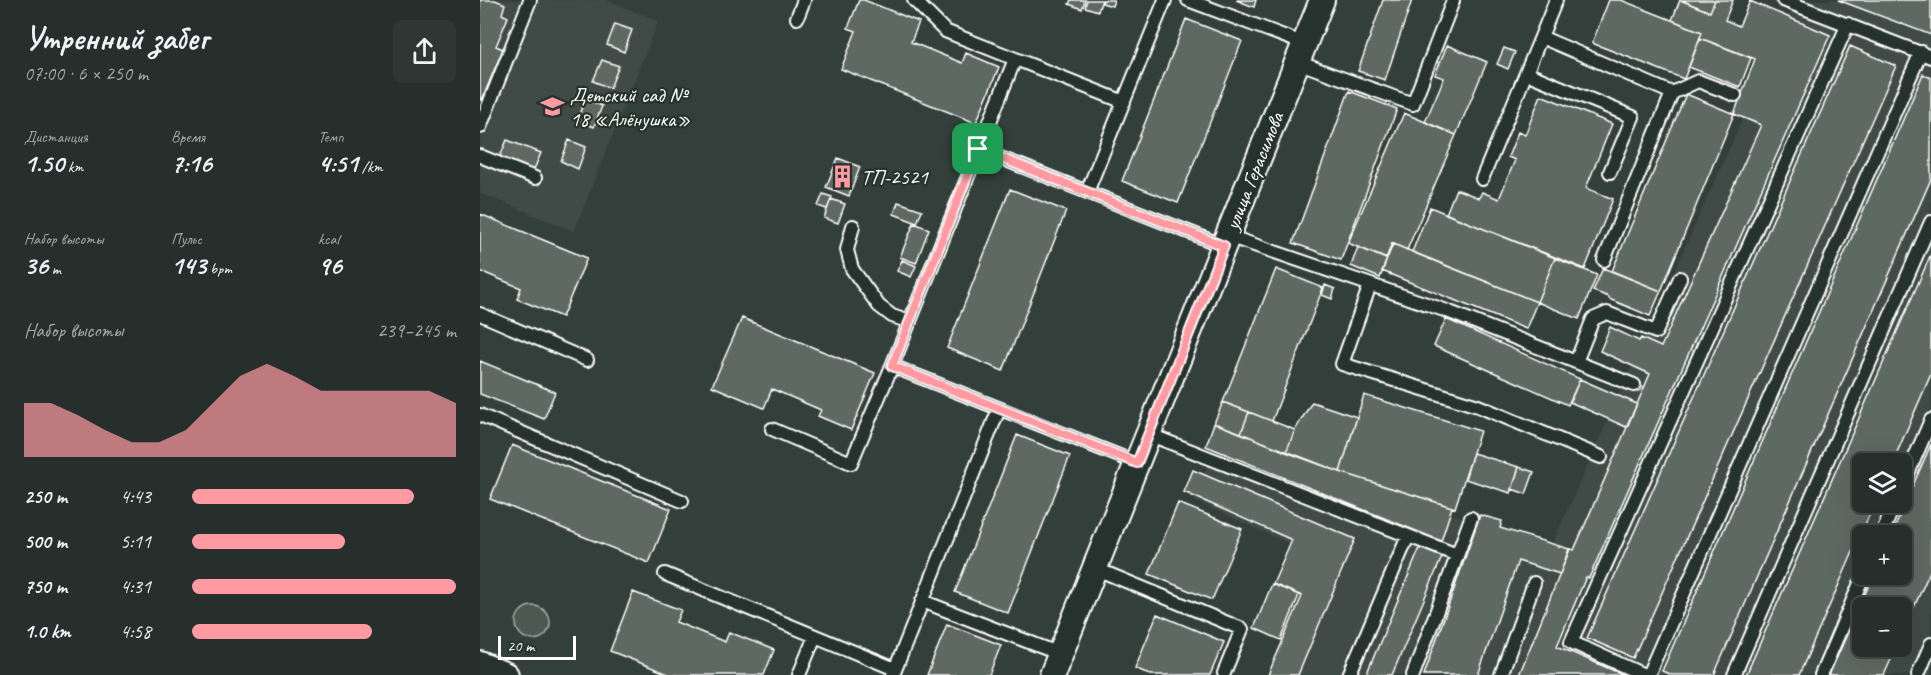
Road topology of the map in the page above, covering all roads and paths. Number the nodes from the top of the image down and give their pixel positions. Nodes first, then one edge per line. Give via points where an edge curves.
1 (530, 0) edge
2 (804, 0) edge
3 (914, 0) edge
4 (1165, 0) edge
5 (1188, 0) edge
6 (1322, 0) edge
7 (1556, 0) edge
8 (1783, 0) edge
9 (1453, 1) edge
10 (797, 18) dead end
11 (1848, 24) junction
12 (1540, 37) junction
13 (1301, 53) junction
14 (1926, 54) edge
15 (1014, 59) junction
16 (1526, 73) junction
17 (1672, 93) junction
18 (1735, 95) dead end
19 (1124, 102) junction
20 (480, 127) edge
21 (978, 149) junction
22 (480, 156) edge
23 (1610, 172) dead end
24 (535, 178) dead end
25 (1482, 179) dead end
26 (1088, 192) junction
27 (1931, 222) edge
28 (854, 226) dead end
29 (1226, 241) junction
30 (1604, 260) dead end
31 (1680, 278) dead end
32 (1370, 285) junction
33 (480, 314) edge
34 (910, 322) junction
35 (587, 360) dead end
36 (1576, 362) junction
37 (892, 366) junction
38 (1634, 385) dead end
39 (999, 409) junction
40 (480, 415) edge
41 (1931, 420) edge
42 (772, 429) dead end
43 (1148, 434) junction
44 (1601, 457) dead end
45 (1137, 463) junction
46 (1912, 464) edge
47 (682, 501) dead end
48 (1471, 518) dead end
49 (1408, 536) junction
50 (1457, 555) junction
51 (1094, 568) junction
52 (665, 574) dead end
53 (1534, 584) dead end
54 (1859, 585) edge
55 (922, 601) junction
56 (815, 636) junction
57 (1931, 644) edge
58 (480, 664) edge
59 (1056, 665) edge
60 (894, 672) edge
61 (1224, 673) dead end
62 (506, 675) edge
63 (799, 675) edge
64 (1349, 675) edge
65 (1413, 675) edge
66 (1501, 675) edge
67 (1646, 675) edge
68 (1734, 675) edge
69 (1821, 675) edge
70 (1918, 675) edge

1 - 20 lane
2 - 10 lane
3 - 15 lane via 945,31
4 - 19 lane
5 - 13 lane
6 - 13 street, улица Герасимова
7 - 12 lane
8 - 11 lane
9 - 13 lane via 1413,104
11 - 14 lane
11 - 67 lane via 1571,642
12 - 16 lane
12 - 17 lane
13 - 29 street, улица Герасимова
14 - 67 lane
15 - 19 lane
15 - 21 lane
16 - 23 lane via 1633,117
16 - 25 lane
17 - 18 lane via 1698,81
17 - 30 lane
19 - 26 lane
21 - 26 lane
21 - 34 lane
22 - 24 lane
26 - 29 lane
27 - 68 lane
28 - 34 lane via 847,250 852,269 879,306
29 - 32 lane
29 - 43 street, улица Герасимова
31 - 36 lane via 1656,332 1606,313 1593,319
32 - 36 lane
32 - 44 lane via 1342,364 1478,406
33 - 35 lane
34 - 37 lane
36 - 38 lane
37 - 39 lane
37 - 42 lane via 851,463
39 - 45 lane
39 - 55 lane
40 - 47 lane
41 - 46 lane
43 - 45 street, улица Герасимова
43 - 49 lane
45 - 51 street, улица Герасимова
48 - 50 lane
49 - 50 lane
49 - 64 lane
50 - 65 lane
51 - 59 street, улица Герасимова
51 - 61 lane via 1242,629
52 - 56 lane
53 - 66 lane
54 - 69 lane
55 - 59 lane
55 - 60 lane
56 - 60 lane
56 - 63 lane
57 - 70 lane
58 - 62 street

